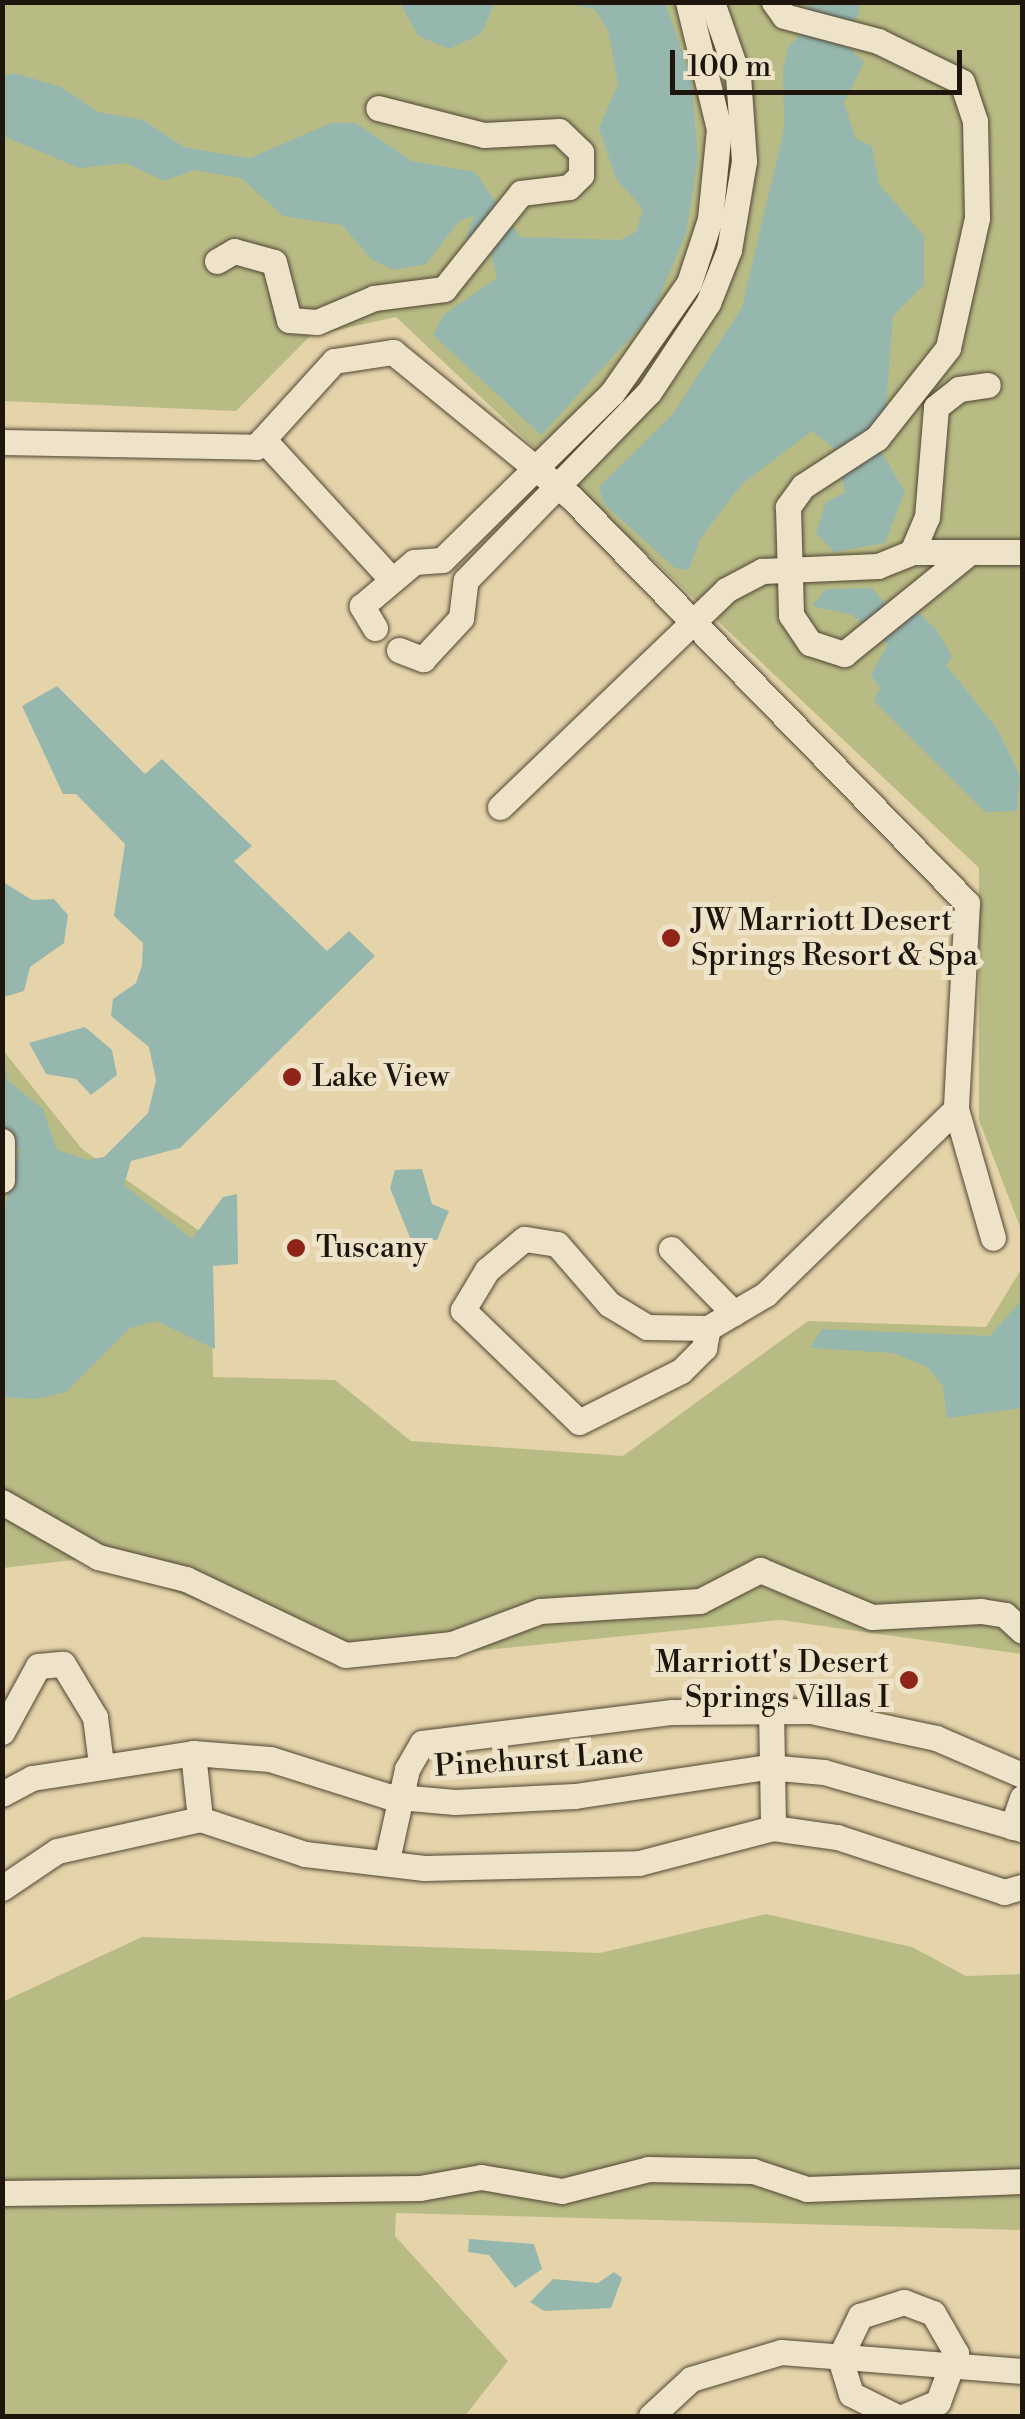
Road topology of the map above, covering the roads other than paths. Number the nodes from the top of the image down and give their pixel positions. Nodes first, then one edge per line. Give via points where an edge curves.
1 (688, 2) edge
2 (712, 2) edge
3 (774, 2) edge
4 (378, 108) dead end
5 (216, 261) dead end
6 (988, 385) dead end
7 (263, 439) junction
8 (2, 442) edge
9 (537, 467) junction
10 (559, 487) junction
11 (912, 552) junction
12 (970, 552) junction
13 (1022, 552) edge
14 (442, 560) junction
15 (789, 568) junction
16 (392, 580) junction
17 (466, 580) junction
18 (688, 623) junction
19 (376, 628) dead end
20 (399, 650) dead end
21 (500, 807) dead end
22 (956, 1109) junction
23 (2, 1141) edge
24 (2, 1180) edge
25 (994, 1238) dead end
26 (671, 1249) dead end
27 (734, 1312) junction
28 (708, 1328) junction
29 (2, 1502) edge
30 (1022, 1631) edge
31 (771, 1709) junction
32 (2, 1732) edge
33 (193, 1753) junction
34 (101, 1764) junction
35 (767, 1766) junction
36 (1022, 1775) edge
37 (4, 1789) edge
38 (401, 1798) junction
39 (1022, 1798) edge
40 (200, 1818) junction
41 (774, 1828) junction
42 (1018, 1828) edge
43 (386, 1860) junction
44 (1022, 1887) edge
45 (2, 1888) edge
46 (1022, 2181) edge
47 (2, 2192) edge
48 (840, 2357) junction
49 (956, 2368) junction
50 (1022, 2371) edge
51 (650, 2416) edge
52 (896, 2416) edge
53 (905, 2416) edge

1 - 9 street via 719,129 698,260 646,354
2 - 10 street via 744,114 730,250 684,344
3 - 15 street via 799,19 850,31 962,82 975,120 977,218 948,348 878,438 788,507
4 - 5 street via 484,136 567,134 583,160 579,180 526,190 437,292 374,298 301,326 284,309 274,262 234,250
6 - 11 street via 958,389 936,407 928,517
7 - 8 street via 256,447
7 - 9 street via 334,360 393,352
7 - 16 street
9 - 10 street
9 - 14 street
10 - 17 street
10 - 18 street
11 - 12 street
11 - 15 street via 878,566
12 - 13 street
12 - 15 street via 844,654 810,643 791,615
14 - 16 street via 414,562
14 - 17 street
15 - 18 street via 726,590
16 - 19 street via 362,606
17 - 20 street via 461,618 428,655
18 - 21 street
18 - 22 street via 967,903
22 - 25 street
22 - 27 street via 766,1294
23 - 24 street
26 - 27 street
27 - 28 street
28 - 28 street via 704,1348 681,1371 571,1421 463,1310 487,1270 538,1238 557,1244 632,1323
29 - 30 street via 98,1558 186,1579 345,1655 452,1644 540,1611 700,1601 760,1570 872,1617 981,1611 1005,1615
31 - 35 street
31 - 36 street via 936,1738
31 - 38 street via 422,1744
32 - 34 street via 38,1666 63,1664 95,1717
33 - 34 street, Pinehurst Lane
33 - 38 street, Pinehurst Lane via 270,1759
33 - 40 street
34 - 37 street, Pinehurst Lane
35 - 38 street, Pinehurst Lane via 574,1796
35 - 41 street
35 - 42 street, Pinehurst Lane via 824,1772
38 - 43 street
39 - 42 street
40 - 43 street via 305,1854
40 - 45 street via 57,1852
41 - 43 street via 639,1863 424,1868
41 - 44 street via 837,1837 1004,1892
46 - 47 street via 806,2188 753,2172 648,2170 562,2191 482,2176 420,2188
48 - 49 street
48 - 49 street via 860,2316 904,2302 944,2324
48 - 51 street via 781,2352 691,2380
48 - 52 street via 851,2394
49 - 50 street
49 - 53 street via 938,2402

